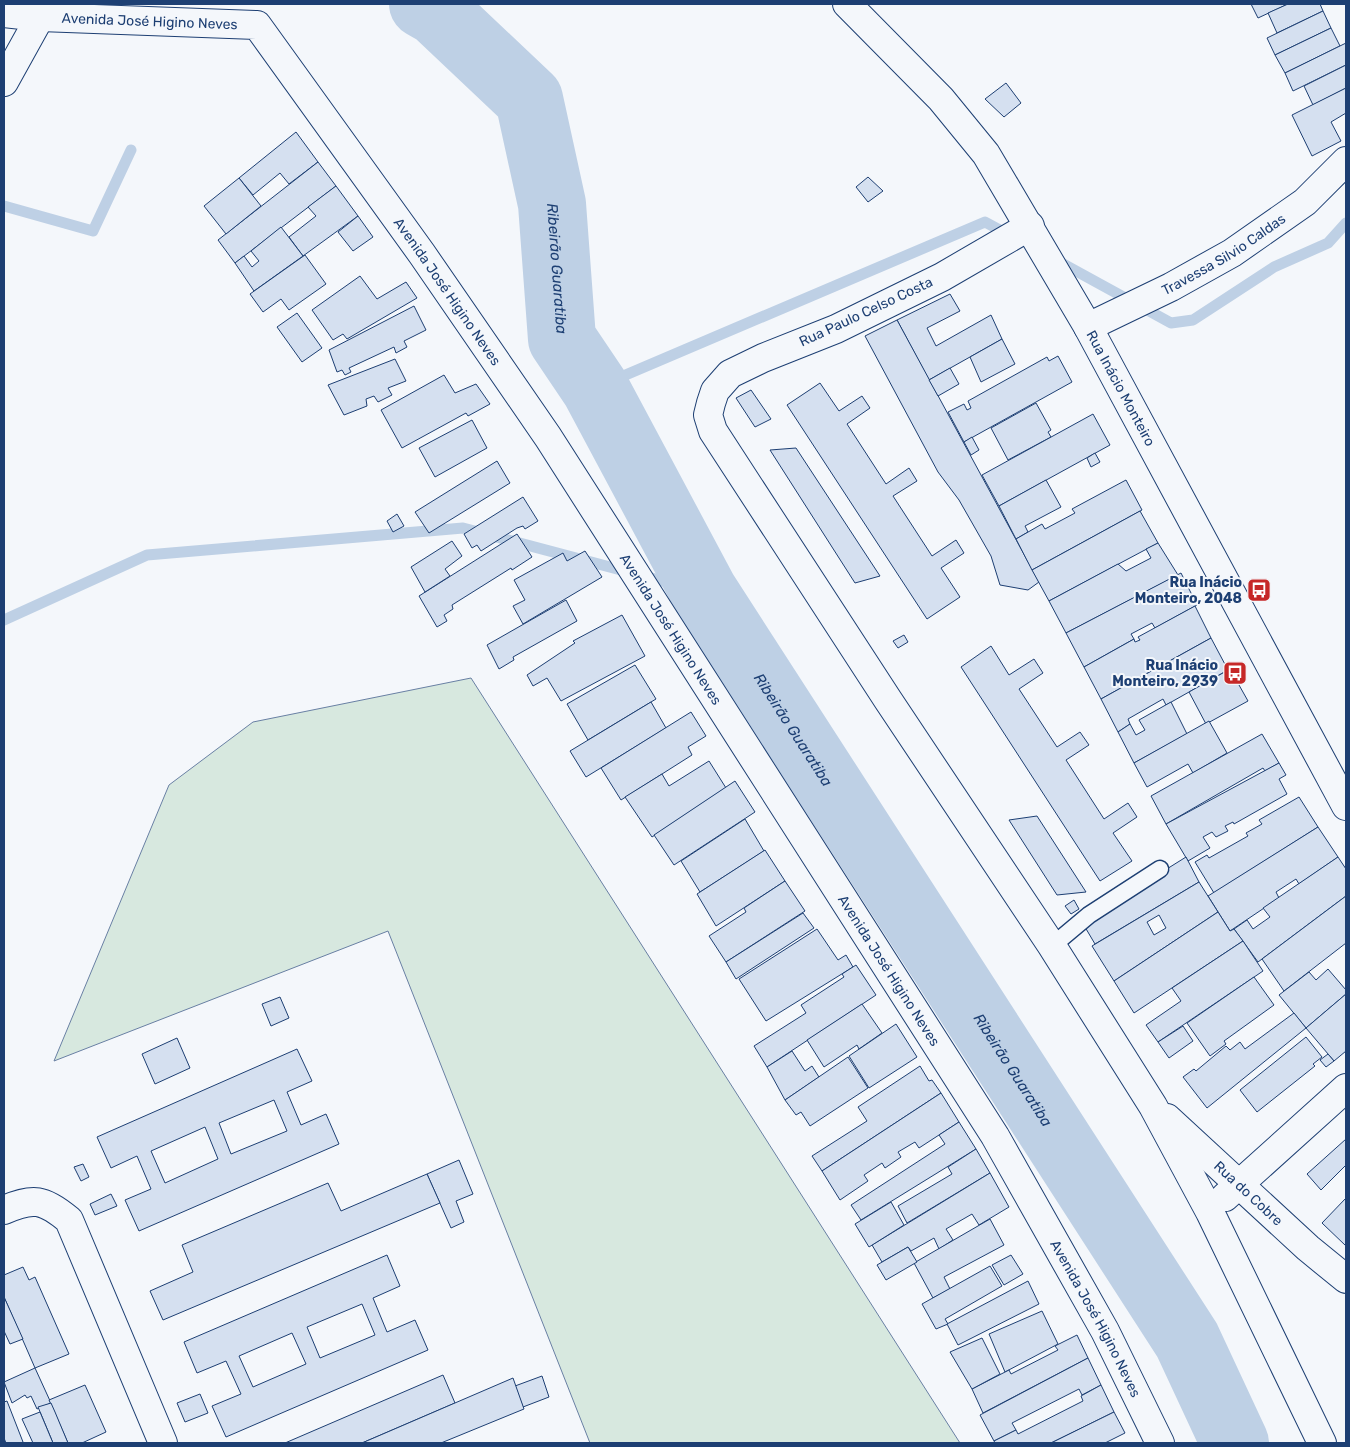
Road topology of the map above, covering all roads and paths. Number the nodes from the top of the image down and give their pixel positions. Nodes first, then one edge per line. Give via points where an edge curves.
1 (847, 4) edge
2 (4, 13) edge
3 (40, 17) junction
4 (4, 82) edge
5 (1346, 161) edge
6 (1022, 235) junction
7 (1088, 328) junction
8 (1346, 806) edge
9 (1160, 869) dead end
10 (1052, 946) junction
11 (1346, 1088) edge
12 (1153, 1106) junction
13 (1239, 1184) junction
14 (4, 1210) edge
15 (1210, 1212) junction
16 (1346, 1279) edge
17 (163, 1443) edge
18 (1160, 1443) edge
19 (1322, 1443) edge

1 - 6 street, Rua Inácio Monteiro via 941,99 986,154
2 - 3 street
3 - 4 street
3 - 18 street, Avenida José Higino Neves via 257,25 422,254 548,438 995,1136 1105,1331
5 - 7 street, Travessa Silvio Caldas via 1305,202 1248,242 1155,296
6 - 7 street, Rua Inácio Monteiro via 1060,279
6 - 10 street, Rua Paulo Celso Costa via 836,329 730,374 715,391 708,415 713,431
7 - 8 street, Rua Inácio Monteiro
9 - 10 lane via 1089,916
10 - 12 street
11 - 13 street
12 - 13 street, Rua do Cobre
12 - 15 street
13 - 15 street
13 - 16 street, Rua do Cobre
14 - 17 street via 25,1200 57,1210 68,1220
15 - 19 street

